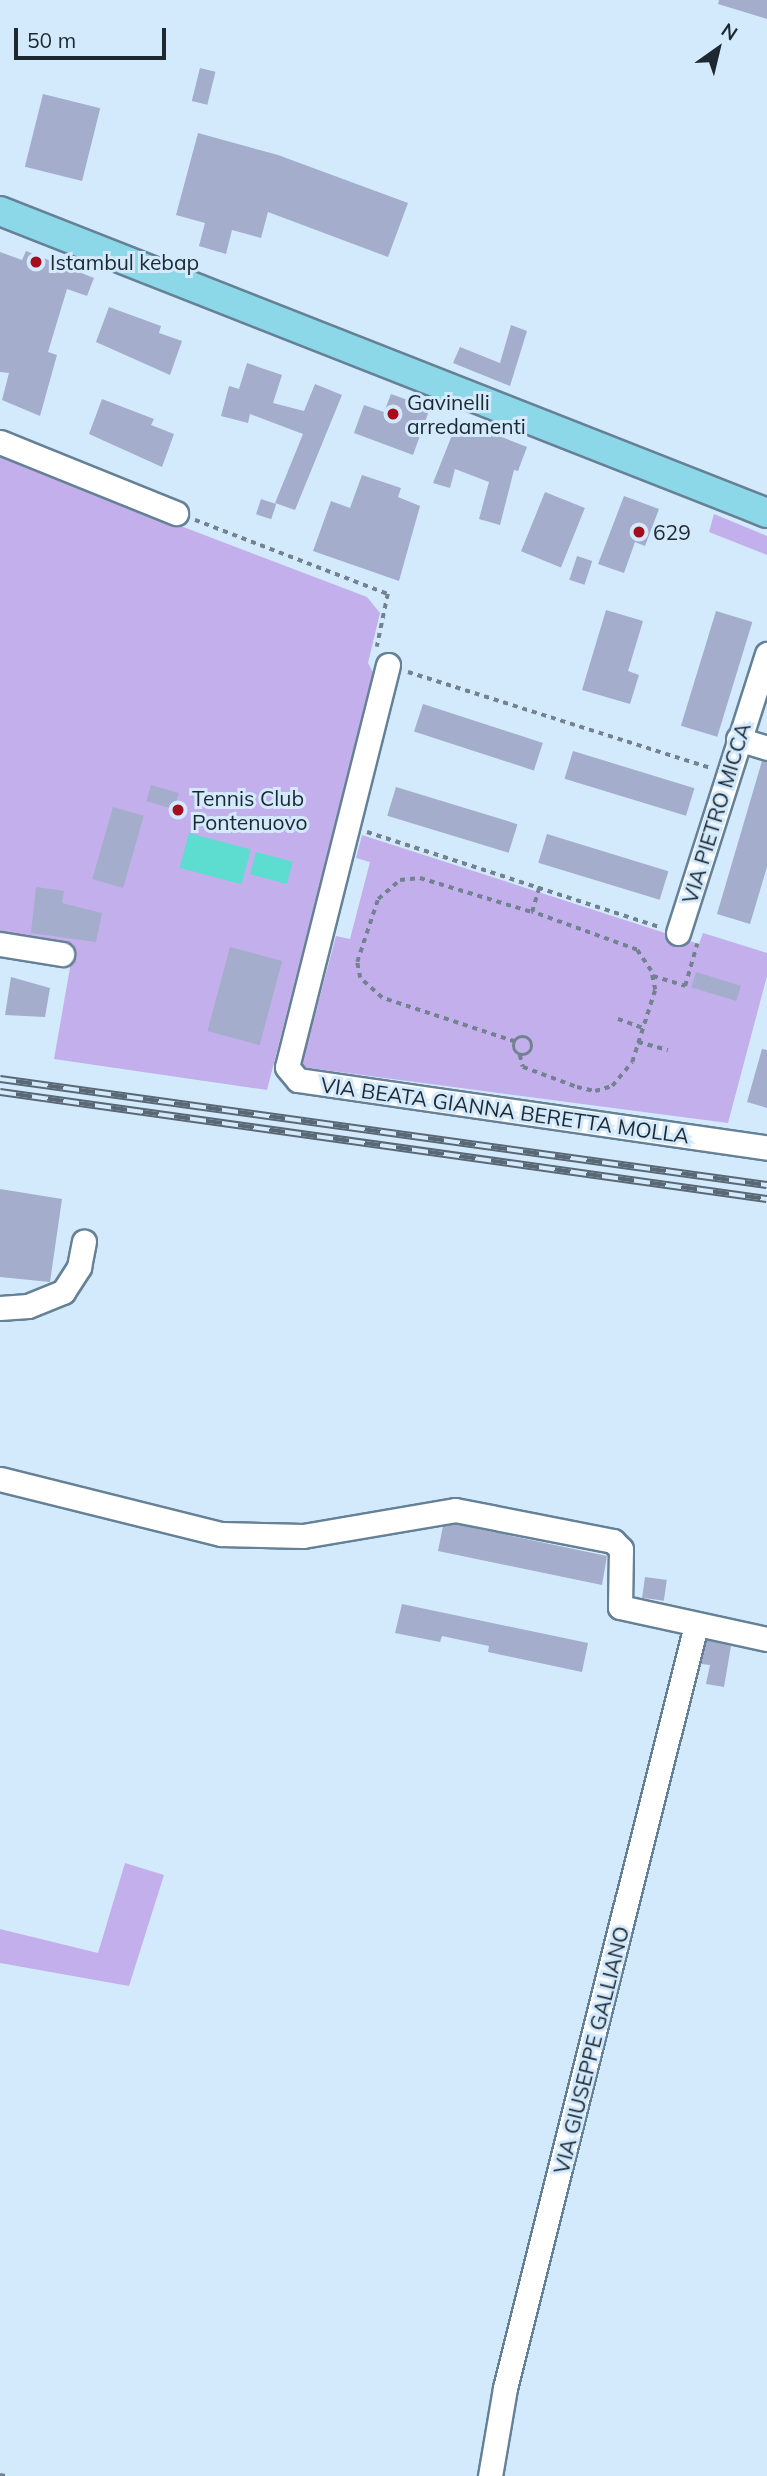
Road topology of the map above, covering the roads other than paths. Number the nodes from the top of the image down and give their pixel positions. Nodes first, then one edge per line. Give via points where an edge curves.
1 (0, 211) edge
2 (0, 442) edge
3 (176, 513) road end
4 (767, 513) edge
5 (767, 654) edge
6 (388, 665) road end
7 (738, 740) junction
8 (767, 748) edge
9 (688, 936) road end
10 (0, 944) edge
11 (62, 954) dead end
12 (767, 1148) edge
13 (84, 1241) dead end
14 (0, 1308) edge
15 (0, 1479) edge
16 (696, 1625) junction
17 (767, 1639) edge
18 (490, 2476) edge

1 - 4 main road
2 - 3 street
5 - 7 street, VIA PIETRO MICCA
6 - 12 street, VIA BEATA GIANNA BERETTA MOLLA via 287,1067 298,1080
7 - 8 street
7 - 9 street, VIA PIETRO MICCA
10 - 11 street
13 - 14 street via 79,1267 63,1292 28,1306
15 - 16 street via 221,1534 303,1536 455,1510 613,1541 621,1549 616,1603
16 - 17 street
16 - 18 street, VIA GIUSEPPE GALLIANO via 505,2388

